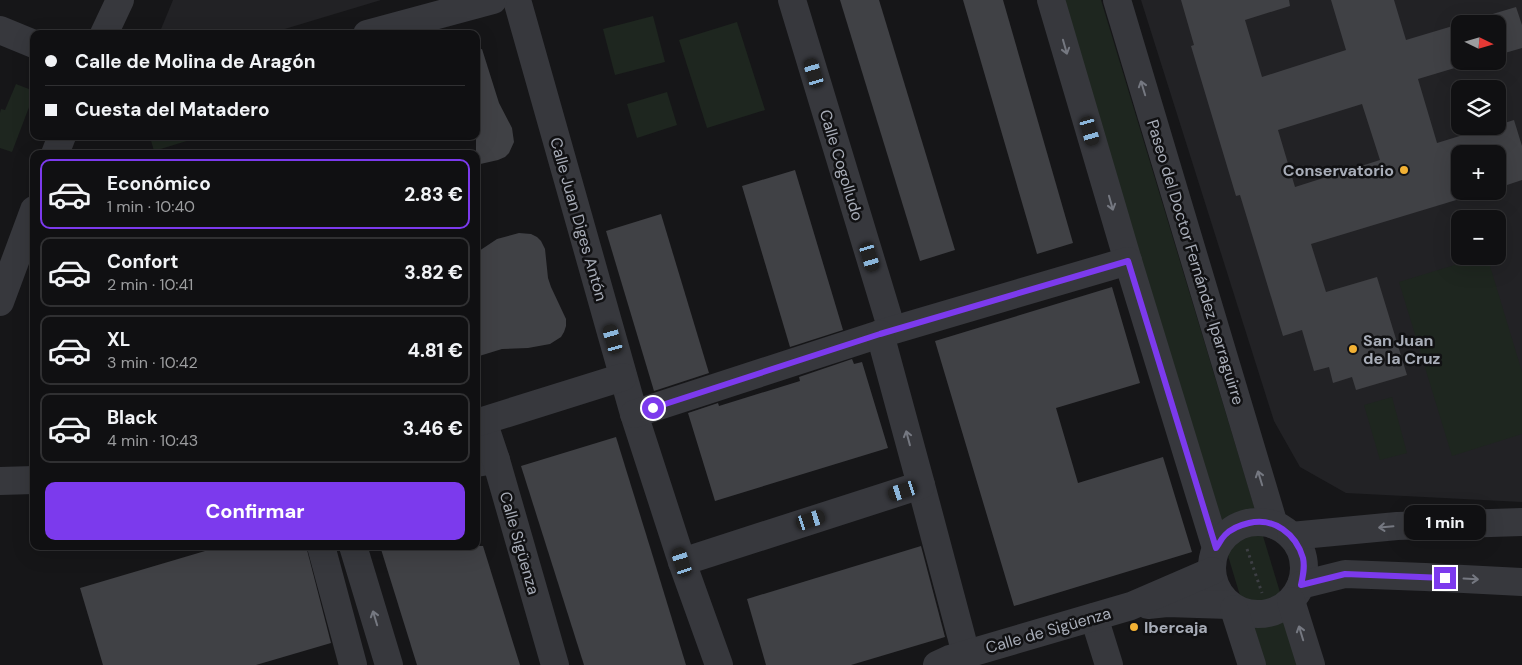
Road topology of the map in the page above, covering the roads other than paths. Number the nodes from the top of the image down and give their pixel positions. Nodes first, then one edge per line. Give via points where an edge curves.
1 (120, 0) edge
2 (493, 0) edge
3 (517, 0) edge
4 (792, 0) edge
5 (1051, 0) edge
6 (1117, 0) edge
7 (0, 30) edge
8 (106, 30) edge
9 (382, 30) edge
10 (30, 42) edge
11 (30, 221) edge
12 (1128, 261) junction
13 (0, 302) edge
14 (886, 332) junction
15 (623, 376) junction
16 (634, 414) junction
17 (480, 422) edge
18 (486, 461) edge
19 (30, 480) edge
20 (0, 481) edge
21 (921, 485) junction
22 (1522, 522) edge
23 (1283, 530) junction
24 (322, 550) edge
25 (354, 550) edge
26 (1214, 559) junction
27 (682, 562) junction
28 (1522, 582) edge
29 (1296, 593) junction
30 (1131, 606) junction
31 (1232, 607) junction
32 (1094, 617) junction
33 (966, 654) junction
34 (353, 665) edge
35 (389, 665) edge
36 (555, 665) edge
37 (719, 665) edge
38 (937, 665) edge
39 (1109, 665) edge
40 (1252, 665) edge
41 (1311, 665) edge

1 - 8 street
2 - 9 street
3 - 15 street, Calle Juan Diges Antón
4 - 14 street, Calle Cogolludo
5 -> 12 street
23 -> 6 street, Paseo del Doctor Fernández Iparraguirre
7 - 10 street
11 - 13 street
12 - 14 street
12 - 26 street
14 - 16 street
21 -> 14 street, Calle Cogolludo
15 - 16 street, Calle Juan Diges Antón
15 - 17 street, Calle Sigüenza
16 - 27 street, Calle Juan Diges Antón
17 - 18 street, Calle Sigüenza
18 - 36 street, Calle Sigüenza
19 - 20 street
21 - 27 street
21 - 33 street, Calle Cogolludo
22 -> 23 street
23 - 26 street via 1256,522 1239,526 1225,535
23 - 29 street via 1299,547 1303,559 1304,572
24 - 34 street
35 -> 25 street
26 - 30 street, Calle de Sigüenza
26 - 31 street via 1215,586
27 - 37 street, Calle Juan Diges Antón
29 -> 28 street via 1345,574
29 - 31 street via 1280,609 1269,614 1251,614
41 -> 29 street
30 - 31 street, Calle de Sigüenza via 1167,603
30 - 32 street, Calle de Sigüenza
31 - 40 street
32 - 33 street, Calle de Sigüenza
32 - 39 street
33 - 38 street, Calle de Sigüenza

